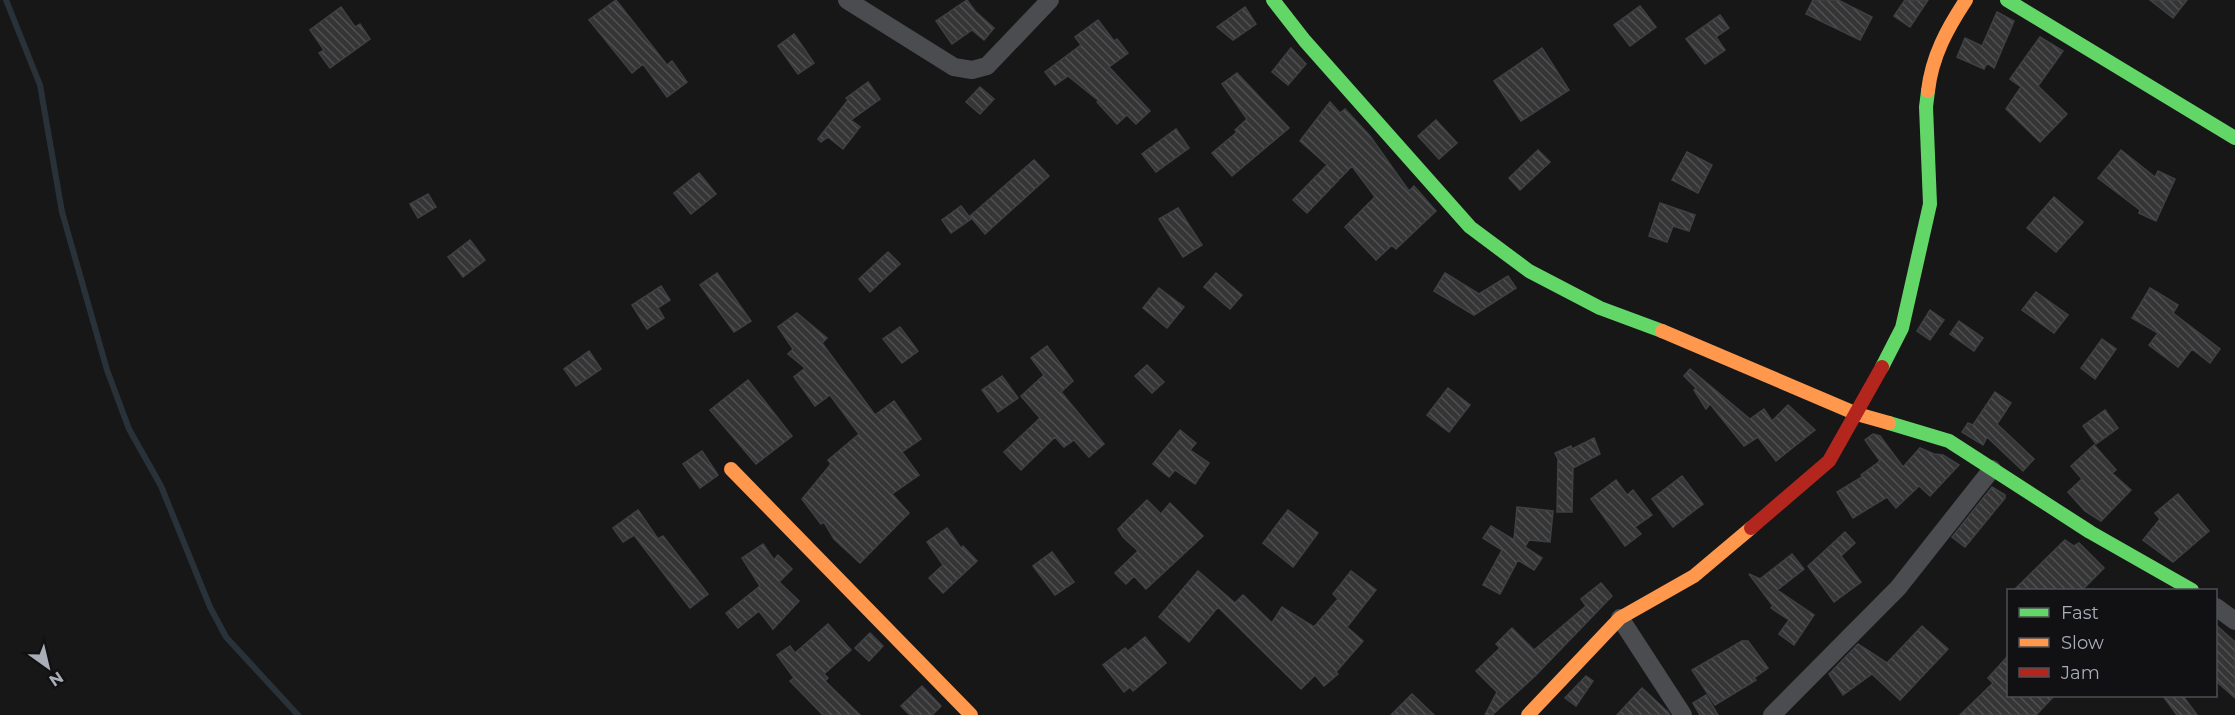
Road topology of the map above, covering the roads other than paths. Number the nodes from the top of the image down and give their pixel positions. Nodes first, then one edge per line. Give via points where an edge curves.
1 (847, 0) edge
2 (1050, 0) edge
3 (1274, 0) edge
4 (1966, 0) edge
5 (2007, 0) edge
6 (2235, 138) edge
7 (1857, 414) junction
8 (731, 469) dead end
9 (1992, 469) junction
10 (2189, 589) edge
11 (2217, 608) edge
12 (1620, 618) junction
13 (2235, 621) edge
14 (971, 715) edge
15 (1528, 715) edge
16 (1683, 715) edge
17 (1772, 715) edge

1 - 2 street via 954,67 972,70 987,66
3 - 7 street via 1305,41 1470,227 1530,271 1600,308
4 - 7 street via 1942,37 1930,74 1926,107 1930,204 1902,328
5 - 6 street
7 - 9 street via 1949,441
7 - 12 street via 1828,461 1694,576
8 - 14 street
9 - 10 street
9 - 17 street via 1898,588
11 - 13 street
12 - 15 street
12 - 16 street

